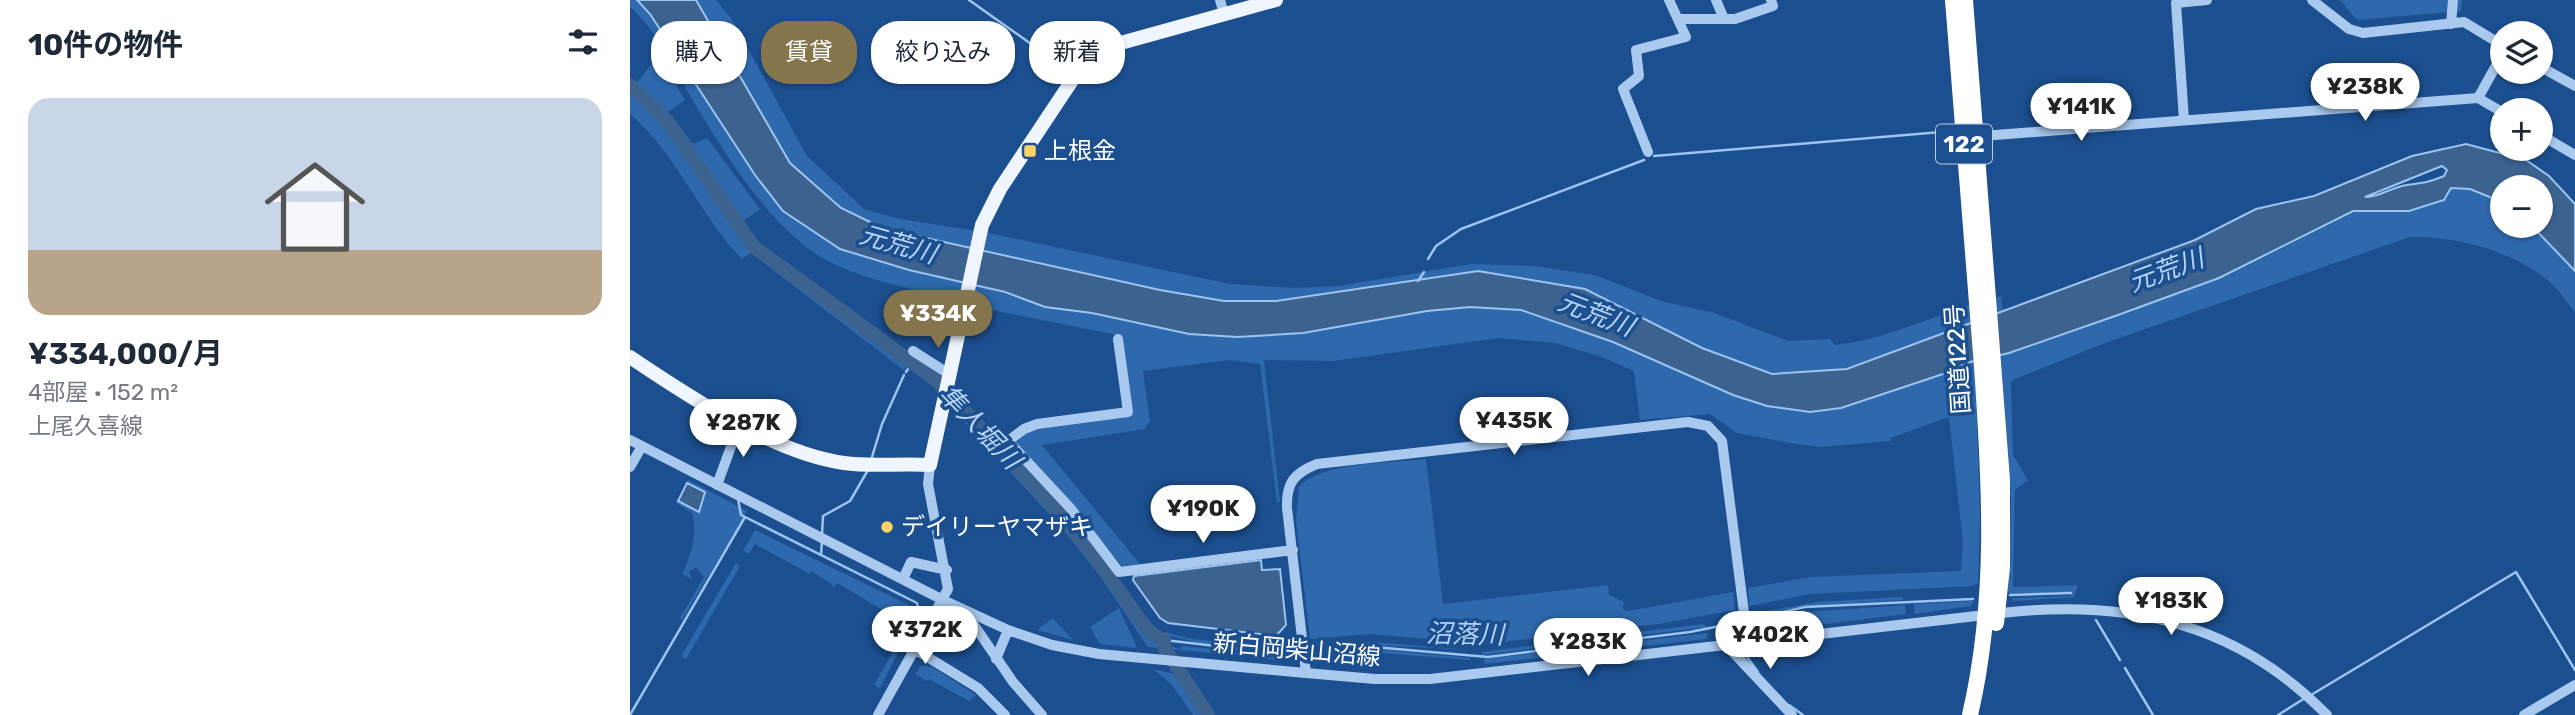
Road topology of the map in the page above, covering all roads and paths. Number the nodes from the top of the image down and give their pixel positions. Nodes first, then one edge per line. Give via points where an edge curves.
1 (1276, 0) edge
2 (1669, 0) edge
3 (1716, 0) edge
4 (1771, 0) edge
5 (1953, 0) edge
6 (1965, 0) edge
7 (2207, 0) edge
8 (2312, 0) edge
9 (2453, 0) edge
10 (2176, 2) edge
11 (1222, 7) edge
12 (1678, 19) junction
13 (1724, 19) junction
14 (2451, 24) junction
15 (2490, 38) edge
16 (2553, 73) edge
17 (2490, 77) edge
18 (2575, 86) edge
19 (2479, 98) junction
20 (2490, 105) edge
21 (2185, 120) junction
22 (1970, 137) junction
23 (2553, 142) edge
24 (1648, 152) dead end
25 (2575, 155) edge
26 (1118, 339) dead end
27 (913, 351) dead end
28 (630, 357) edge
29 (948, 378) junction
30 (740, 422) junction
31 (630, 440) edge
32 (642, 446) junction
33 (930, 465) junction
34 (630, 467) edge
35 (717, 485) junction
36 (1293, 550) junction
37 (947, 570) junction
38 (902, 579) junction
39 (943, 600) junction
40 (1992, 615) junction
41 (972, 622) dead end
42 (1008, 630) junction
43 (1748, 643) junction
44 (1728, 647) junction
45 (916, 650) junction
46 (996, 659) junction
47 (1306, 673) junction
48 (2575, 685) edge
49 (878, 715) edge
50 (1005, 715) edge
51 (1042, 715) edge
52 (1792, 715) edge
53 (1970, 715) edge
54 (1981, 715) edge
55 (2327, 715) edge
56 (2524, 715) edge

1 - 11 main road
2 - 12 street
3 - 13 street
4 - 13 street via 1773,6
5 - 22 highway, 国道122号 / 122
6 - 22 highway, 国道122号 / 122
7 - 10 street
8 - 14 street via 2349,29 2363,33
9 - 14 street
10 - 21 street
11 - 29 main road via 1117,44 1085,64 1000,189 979,234
12 - 13 street
12 - 24 street via 1686,37 1636,50 1639,76 1623,89
14 - 15 street via 2464,22
16 - 18 street
17 - 19 street
19 - 20 street
19 - 21 street
21 - 22 street
22 - 40 highway, 国道122号 / 122 via 1989,381 2002,480 2001,567
23 - 25 street
26 - 36 street via 1128,412 1037,424 1008,442 1071,509 1118,572
27 - 29 street
28 - 30 main road
29 - 33 main road
30 - 33 main road via 789,449 821,459 862,465
30 - 35 street
31 - 32 street
32 - 34 street
32 - 35 street
33 - 37 street via 933,514
35 - 38 street
36 - 43 street via 1286,493 1295,475 1317,464 1699,422 1715,430 1724,452
36 - 47 street
37 - 38 street via 911,562
37 - 39 street via 948,589
38 - 39 street
39 - 42 street
39 - 45 street
40 - 43 street, 新白岡柴山沼線
40 - 53 highway, 国道122号 / 122
40 - 54 highway, 国道122号 / 122
40 - 55 street, 新白岡柴山沼線 via 2086,607 2173,621 2250,654 2290,681
41 - 46 street
42 - 46 street
42 - 47 street, 新白岡柴山沼線 via 1073,650
43 - 44 street, 新白岡柴山沼線
44 - 47 street, 新白岡柴山沼線 via 1430,679
44 - 52 street
45 - 49 street
45 - 50 street via 978,688
46 - 51 street
48 - 56 street

